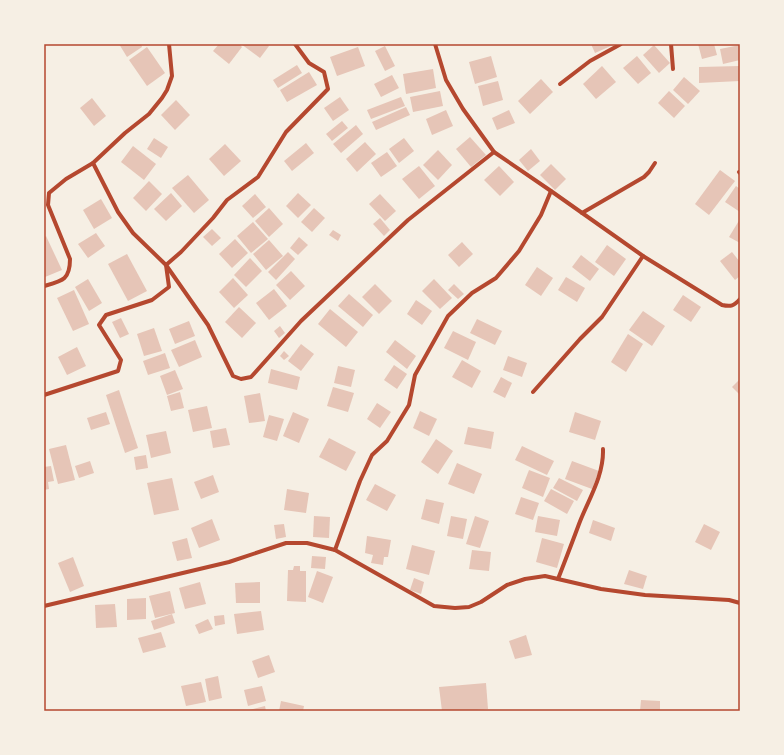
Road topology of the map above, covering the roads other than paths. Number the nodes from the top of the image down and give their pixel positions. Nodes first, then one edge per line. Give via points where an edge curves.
1 (169, 44) edge
2 (294, 44) edge
3 (435, 44) edge
4 (622, 44) edge
5 (670, 44) edge
6 (673, 69) dead end
7 (560, 84) dead end
8 (494, 152) junction
9 (93, 163) junction
10 (655, 163) dead end
11 (551, 191) junction
12 (582, 213) junction
13 (643, 256) junction
14 (166, 265) junction
15 (44, 286) edge
16 (740, 299) edge
17 (533, 392) dead end
18 (44, 395) edge
19 (603, 449) dead end
20 (335, 550) junction
21 (558, 579) junction
22 (740, 603) edge
23 (44, 606) edge

1 - 9 street via 172,76 167,90 149,114
2 - 14 street via 309,63 324,72 328,89 286,132 258,177 227,200 213,218
3 - 8 street via 446,80
4 - 7 street via 590,61
5 - 6 street
8 - 11 street
8 - 14 street via 408,220 301,320 251,377 241,379 233,376 208,325
9 - 14 street via 118,212 133,233
9 - 15 street via 48,193 48,205 70,258 70,265 61,282
10 - 12 street via 644,177
11 - 12 street
11 - 20 street via 541,215 519,251 496,278 472,293 448,316 415,375 409,406 387,441 372,455
12 - 13 street
13 - 16 street via 722,305 729,307
13 - 17 street via 602,317
14 - 18 street via 169,287 152,300 106,315 99,325 121,360 118,371
19 - 21 street via 604,459 592,495
20 - 21 street via 434,606 469,607 507,585 525,579 545,576
20 - 23 street via 307,543 286,543 229,562
21 - 22 street via 601,589 645,595 729,600

